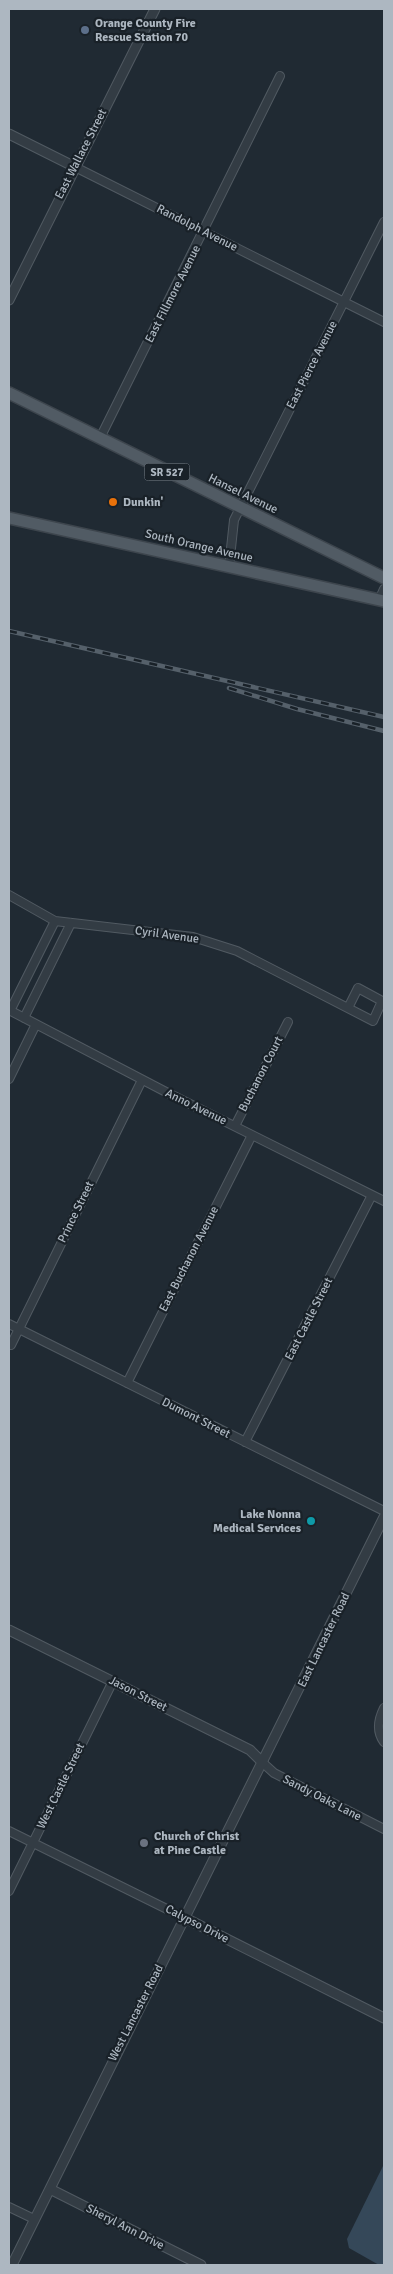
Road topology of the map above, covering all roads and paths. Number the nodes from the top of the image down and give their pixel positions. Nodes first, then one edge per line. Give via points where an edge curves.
1 (154, 9) edge
2 (280, 76) dead end
3 (9, 134) edge
4 (75, 167) junction
5 (384, 222) edge
6 (204, 232) junction
7 (9, 300) edge
8 (344, 303) junction
9 (384, 322) edge
10 (9, 393) edge
11 (100, 438) junction
12 (240, 508) junction
13 (9, 518) edge
14 (229, 567) junction
15 (384, 578) edge
16 (384, 588) edge
17 (382, 600) edge
18 (9, 895) edge
19 (55, 921) junction
20 (71, 923) junction
21 (18, 995) junction
22 (33, 1000) junction
23 (348, 1008) junction
24 (10, 1011) edge
25 (24, 1018) junction
26 (288, 1022) dead end
27 (36, 1024) junction
28 (9, 1079) edge
29 (142, 1080) junction
30 (235, 1126) junction
31 (252, 1135) junction
32 (372, 1195) junction
33 (384, 1201) edge
34 (9, 1324) edge
35 (19, 1329) junction
36 (11, 1345) dead end
37 (127, 1383) junction
38 (245, 1442) junction
39 (384, 1511) edge
40 (384, 1517) edge
41 (9, 1630) edge
42 (113, 1681) junction
43 (384, 1708) edge
44 (384, 1742) edge
45 (263, 1763) junction
46 (384, 1829) edge
47 (9, 1830) edge
48 (33, 1842) junction
49 (9, 1891) edge
50 (185, 1918) junction
51 (384, 2018) edge
52 (50, 2189) junction
53 (9, 2206) edge
54 (34, 2219) junction
55 (12, 2265) edge
56 (201, 2265) edge

1 - 4 street, East Wallace Street
2 - 6 street, East Fillmore Avenue
3 - 4 street, Randolph Avenue
4 - 6 street, Randolph Avenue
4 - 7 street, East Wallace Street
5 - 8 street, East Pierce Avenue
6 - 8 street, Randolph Avenue
6 - 11 street, East Fillmore Avenue
8 - 9 street, Randolph Avenue
8 - 12 street, East Pierce Avenue
10 - 11 main road, Hansel Avenue / SR 527
11 - 12 main road, Hansel Avenue / SR 527
12 - 14 street, East Pierce Avenue via 234,520
12 - 15 main road, Hansel Avenue / SR 527
13 - 14 main road, South Orange Avenue
14 - 17 main road, South Orange Avenue
16 - 17 street
18 - 19 street, Cyril Avenue
19 - 20 street, Cyril Avenue
19 - 21 street
20 - 22 street
20 - 23 street, Cyril Avenue via 193,937 237,951
21 - 22 street
21 - 24 street
22 - 25 street
23 - 23 street, Cyril Avenue via 358,988 382,1001 373,1021
24 - 25 street, Anno Avenue
25 - 27 street, Anno Avenue
26 - 30 street, Buchanon Court
27 - 28 street
27 - 29 street, Anno Avenue
29 - 30 street, Anno Avenue
29 - 35 street, Prince Street
30 - 31 street, Anno Avenue
31 - 32 street, Anno Avenue
31 - 37 street, East Buchanon Avenue
32 - 33 street, Anno Avenue
32 - 38 street, East Castle Street
34 - 35 street, Dumont Street
35 - 36 street, Prince Street
35 - 37 street, Dumont Street
37 - 38 street, Dumont Street
38 - 39 street, Dumont Street
40 - 45 street, East Lancaster Road
41 - 42 street, Jason Street
42 - 45 street, Jason Street via 250,1750
42 - 48 street, West Castle Street
43 - 44 street via 378,1726
45 - 46 street, Sandy Oaks Lane via 274,1773
45 - 50 street, West Lancaster Road
47 - 48 street, Calypso Drive
48 - 49 street, West Castle Street
48 - 50 street, Calypso Drive
50 - 51 street, Calypso Drive
50 - 52 street, West Lancaster Road
52 - 54 street, West Lancaster Road
52 - 56 street, Sheryl Ann Drive
53 - 54 street
54 - 55 street, West Lancaster Road

